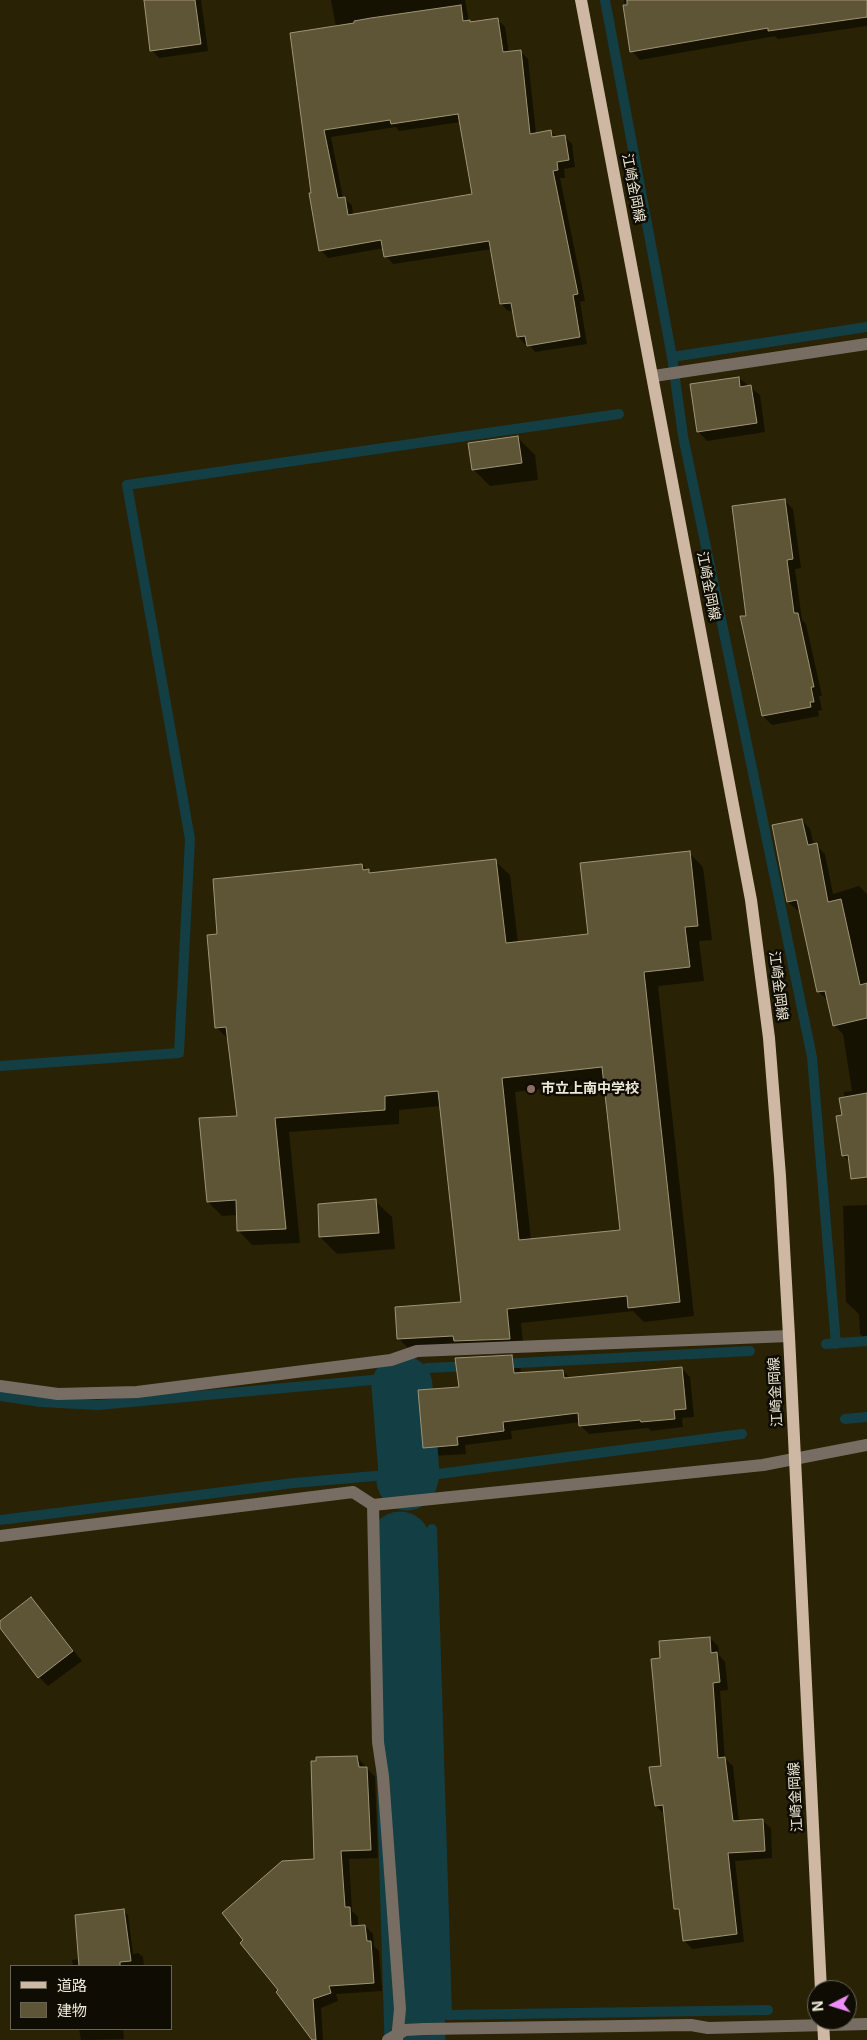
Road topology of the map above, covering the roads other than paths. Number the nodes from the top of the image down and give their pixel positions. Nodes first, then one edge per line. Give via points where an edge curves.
1 (581, 0) edge
2 (867, 344) edge
3 (654, 376) junction
4 (788, 1336) junction
5 (0, 1386) edge
6 (867, 1445) edge
7 (795, 1459) junction
8 (372, 1505) junction
9 (0, 1536) edge
10 (821, 1980) edge
11 (807, 2024) edge
12 (397, 2036) edge

1 - 3 main road, 江崎金岡線
2 - 3 street
3 - 4 main road, 江崎金岡線 via 752,900 769,1038
4 - 5 street via 417,1351 391,1360 137,1392 58,1394
4 - 7 main road, 江崎金岡線
6 - 7 street
7 - 8 street
7 - 10 main road, 江崎金岡線
8 - 9 street via 353,1492
8 - 12 street via 378,1742 400,2009
11 - 12 street via 708,2028 690,2025 424,2029

